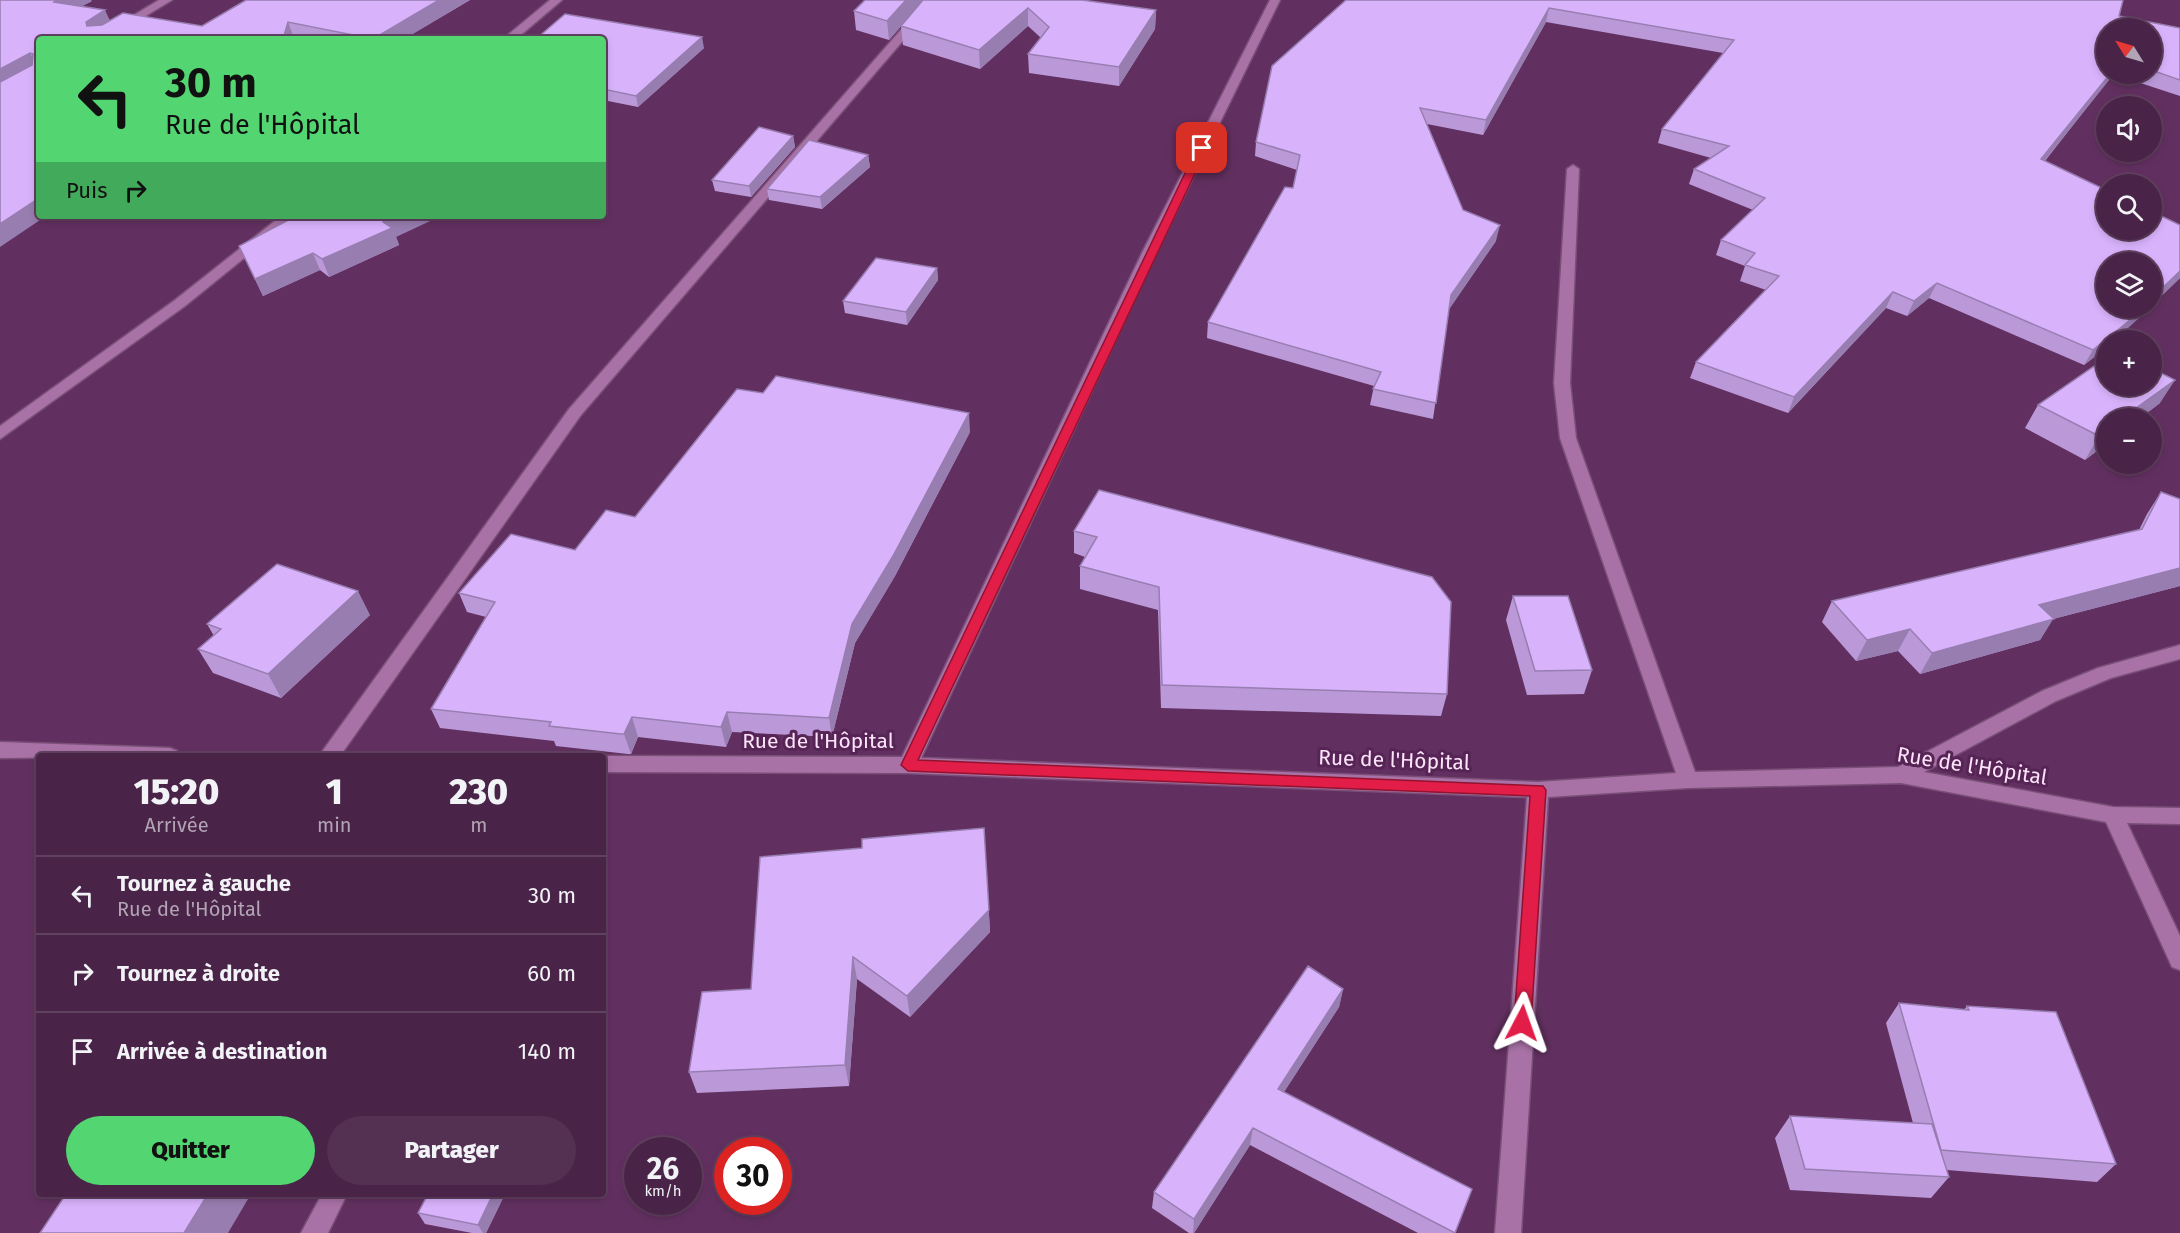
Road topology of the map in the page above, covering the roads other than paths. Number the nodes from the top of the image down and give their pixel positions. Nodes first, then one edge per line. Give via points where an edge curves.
1 (167, 0) edge
2 (557, 0) edge
3 (933, 0) edge
4 (1275, 0) edge
5 (105, 36) edge
6 (513, 36) edge
7 (1573, 169) dead end
8 (286, 219) edge
9 (0, 435) edge
10 (2180, 652) edge
11 (0, 750) edge
12 (85, 753) edge
13 (331, 753) edge
14 (606, 764) edge
15 (908, 765) junction
16 (1901, 775) junction
17 (1688, 780) junction
18 (1538, 790) junction
19 (2114, 815) junction
20 (2180, 816) edge
21 (2180, 960) edge
22 (333, 1197) edge
23 (314, 1233) edge
24 (1508, 1233) edge

1 - 5 street
2 - 6 street
3 - 13 street via 574,412
4 - 15 street via 1149,254
7 - 17 street via 1562,383 1568,438
8 - 9 street via 180,303
10 - 16 street via 2106,673 2049,696
11 - 12 street
14 - 15 street, Rue de l'Hôpital
15 - 18 street, Rue de l'Hôpital
16 - 17 street, Rue de l'Hôpital
16 - 19 street, Rue de l'Hôpital
17 - 18 street, Rue de l'Hôpital
18 - 24 street
19 - 20 street, Rue de l'Hôpital
19 - 21 street
22 - 23 street

